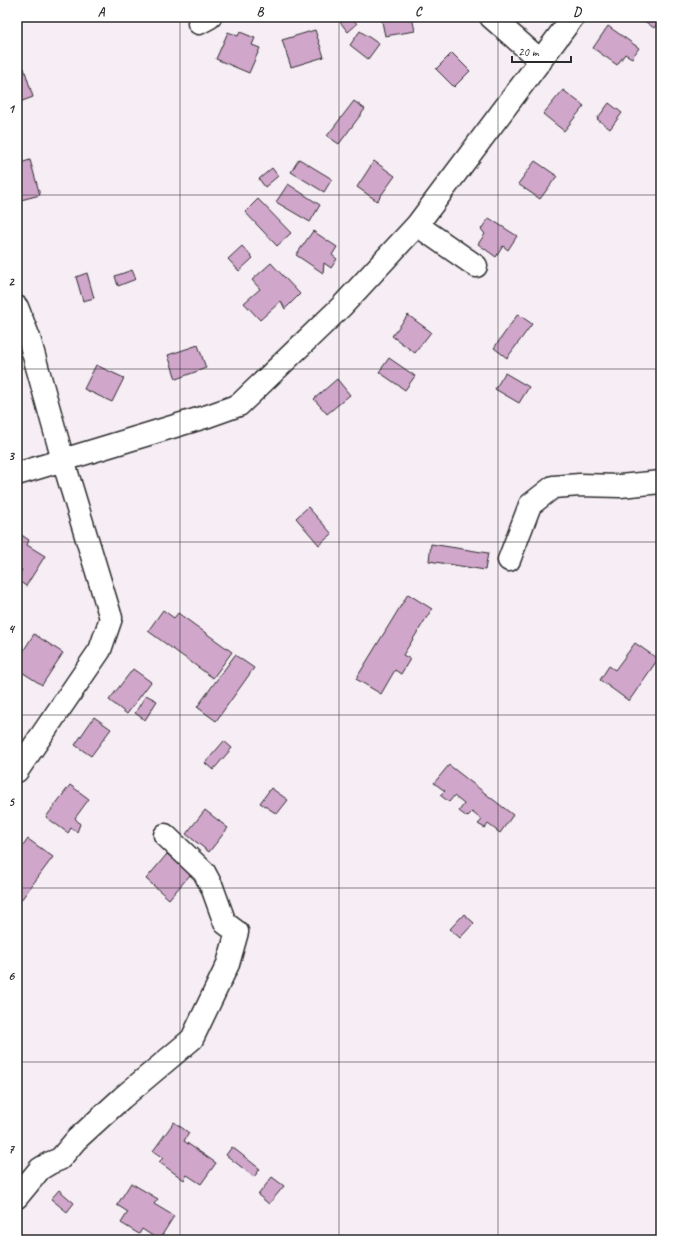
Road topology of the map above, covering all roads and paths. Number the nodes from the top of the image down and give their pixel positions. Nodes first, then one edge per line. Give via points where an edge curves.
1 (491, 17) edge
2 (573, 17) edge
3 (541, 61) junction
4 (417, 225) junction
5 (476, 266) dead end
6 (17, 307) edge
7 (63, 460) junction
8 (17, 474) edge
9 (661, 482) edge
10 (509, 560) dead end
11 (17, 771) edge
12 (165, 835) dead end
13 (17, 1197) edge

1 - 3 street
2 - 3 street
3 - 4 street
4 - 5 street
4 - 7 street via 342,306 239,405
6 - 7 street via 29,338
7 - 8 street
7 - 11 street via 111,618 100,650
9 - 10 street via 554,488 530,505
12 - 13 street via 204,872 225,923 237,932 228,964 192,1039 76,1140 60,1159 40,1169

